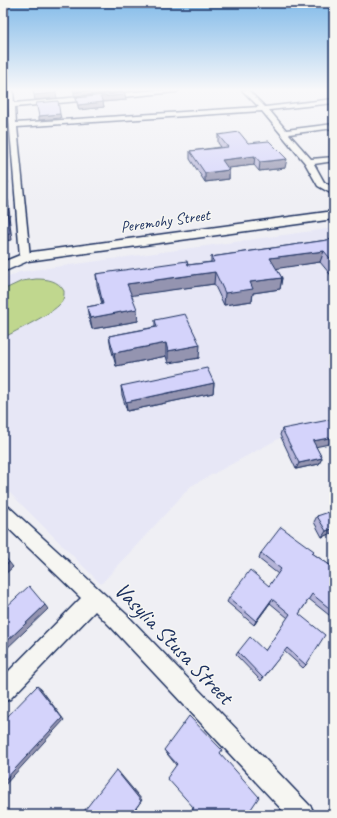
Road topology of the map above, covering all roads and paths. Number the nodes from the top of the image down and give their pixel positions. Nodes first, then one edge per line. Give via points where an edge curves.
1 (13, 128) edge
2 (281, 128) edge
3 (316, 128) edge
4 (284, 132) junction
5 (334, 159) edge
6 (309, 162) junction
7 (334, 192) edge
8 (334, 215) edge
9 (25, 257) junction
10 (3, 268) edge
11 (3, 512) edge
12 (94, 598) junction
13 (3, 692) edge
14 (303, 815) edge

1 - 9 street via 13,163
2 - 4 street
3 - 4 street
4 - 6 street
5 - 6 street
6 - 7 street via 321,184
8 - 9 street, Peremohy Street
9 - 10 street, Peremohy Street
11 - 12 street, Vasylia Stusa Street
12 - 13 street
12 - 14 street, Vasylia Stusa Street via 119,621

